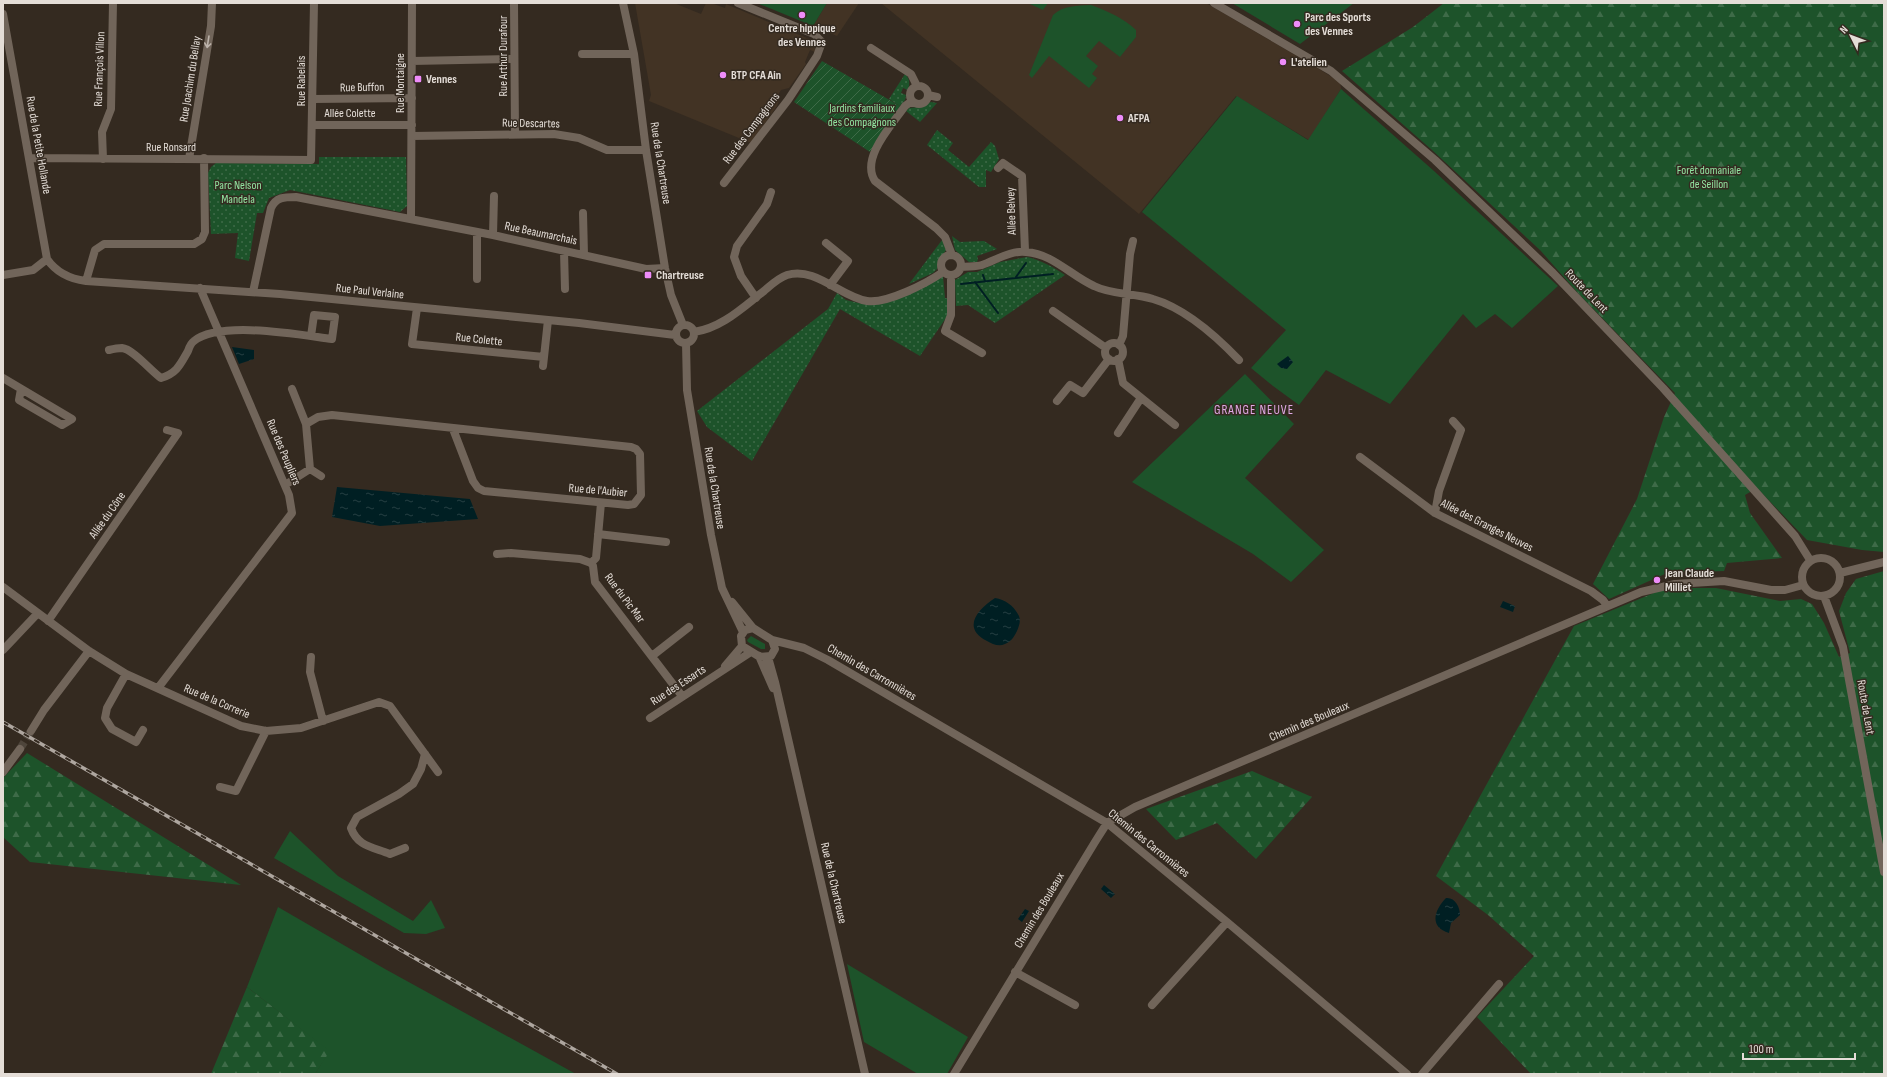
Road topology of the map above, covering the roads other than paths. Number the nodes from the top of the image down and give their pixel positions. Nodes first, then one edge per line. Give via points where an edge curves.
1 (113, 3) edge
2 (212, 3) edge
3 (314, 3) edge
4 (412, 3) edge
5 (514, 3) edge
6 (623, 3) edge
7 (738, 3) edge
8 (1214, 3) edge
9 (3, 14) edge
10 (871, 48) dead end
11 (582, 54) dead end
12 (634, 54) junction
13 (514, 59) junction
14 (412, 61) junction
15 (917, 86) junction
16 (928, 95) junction
17 (937, 97) dead end
18 (412, 98) junction
19 (313, 99) junction
20 (912, 101) junction
21 (313, 125) junction
22 (412, 125) junction
23 (515, 133) junction
24 (412, 136) junction
25 (646, 150) junction
26 (30, 158) junction
27 (204, 158) junction
28 (104, 159) junction
29 (189, 159) junction
30 (311, 160) joint
31 (998, 168) dead end
32 (724, 183) dead end
33 (771, 192) dead end
34 (494, 196) dead end
35 (584, 213) dead end
36 (411, 219) junction
37 (477, 232) junction
38 (493, 235) junction
39 (1133, 241) dead end
40 (826, 243) dead end
41 (564, 251) junction
42 (1025, 251) junction
43 (584, 255) junction
44 (952, 255) junction
45 (47, 259) junction
46 (665, 268) junction
47 (961, 268) junction
48 (943, 272) junction
49 (3, 275) edge
50 (951, 276) junction
51 (477, 279) dead end
52 (86, 281) junction
53 (830, 285) junction
54 (200, 288) junction
55 (566, 289) dead end
56 (253, 292) junction
57 (1128, 294) junction
58 (756, 298) junction
59 (417, 308) junction
60 (1053, 311) dead end
61 (548, 320) junction
62 (682, 325) junction
63 (218, 332) junction
64 (694, 332) junction
65 (675, 335) junction
66 (311, 336) dead end
67 (686, 343) junction
68 (1120, 345) junction
69 (1106, 348) junction
70 (109, 350) dead end
71 (982, 353) dead end
72 (1109, 359) junction
73 (1118, 359) junction
74 (1239, 360) dead end
75 (3, 378) edge
76 (21, 389) junction
77 (292, 389) dead end
78 (1141, 398) junction
79 (1057, 401) dead end
80 (1453, 421) dead end
81 (306, 424) junction
82 (1175, 425) dead end
83 (454, 429) junction
84 (167, 430) dead end
85 (1118, 433) dead end
86 (1360, 457) dead end
87 (310, 469) junction
88 (321, 476) dead end
89 (285, 484) junction
90 (601, 503) junction
91 (1435, 513) junction
92 (598, 534) junction
93 (666, 542) dead end
94 (497, 554) dead end
95 (1810, 560) junction
96 (1884, 562) edge
97 (591, 563) junction
98 (1840, 573) junction
99 (1803, 585) junction
100 (3, 588) edge
101 (722, 588) junction
102 (1824, 596) junction
103 (1607, 606) junction
104 (38, 613) junction
105 (48, 621) junction
106 (689, 627) dead end
107 (753, 628) junction
108 (743, 632) junction
109 (772, 640) junction
110 (742, 646) junction
111 (804, 648) junction
112 (775, 649) junction
113 (3, 650) edge
114 (89, 651) junction
115 (755, 654) junction
116 (652, 656) junction
117 (311, 657) dead end
118 (768, 657) junction
119 (719, 673) junction
120 (126, 674) junction
121 (158, 688) junction
122 (682, 696) junction
123 (779, 697) junction
124 (650, 718) dead end
125 (323, 721) junction
126 (143, 730) dead end
127 (31, 731) tunnel mouth
128 (266, 732) junction
129 (20, 750) tunnel mouth
130 (425, 754) junction
131 (3, 772) edge
132 (438, 772) dead end
133 (220, 787) dead end
134 (1107, 823) junction
135 (405, 848) dead end
136 (1884, 872) edge
137 (1227, 922) junction
138 (1015, 972) junction
139 (1499, 984) dead end
140 (1075, 1005) dead end
141 (1152, 1005) dead end
142 (865, 1074) edge
143 (954, 1074) edge
144 (1407, 1074) edge
145 (1422, 1074) edge

1 - 28 street, Rue François Villon via 111,109 102,132
2 -> 29 street, Rue Joachim du Bellay via 211,26
3 - 19 street, Rue Rabelais
4 - 14 street, Rue Montaigne
5 - 13 street, Rue Arthur Durafour
6 - 12 street, Rue de la Chartreuse
7 - 32 street, Rue des Compagnons via 814,34 822,42 817,56 788,100
8 - 95 street, Route de Lent via 1320,63 1346,82 1435,160 1553,273 1663,388 1795,536
9 - 26 street, Rue de la Petite Hollande
10 - 15 street via 911,74
11 - 12 street
12 - 25 street, Rue de la Chartreuse
13 - 14 street
13 - 23 street, Rue Arthur Durafour
14 - 18 street, Rue Montaigne
15 - 16 street via 925,88
15 - 20 street via 910,91
16 - 17 street
16 - 20 street via 926,101 920,104
18 - 19 street, Rue Buffon
18 - 22 street, Rue Montaigne
19 - 21 street, Rue Rabelais
20 - 44 street via 905,106 873,153 871,175 875,181 940,232
21 - 22 street, Allée Colette
21 - 30 street, Rue Rabelais
22 - 24 street, Rue Montaigne
23 - 24 street, Rue Descartes
23 - 25 street, Rue Descartes via 518,136 554,134 579,138 607,150
24 - 36 street, Rue Montaigne
25 - 46 street, Rue de la Chartreuse
26 - 28 street, Rue Ronsard
26 - 45 street, Rue de la Petite Hollande
27 - 29 street, Rue Ronsard
27 - 30 street, Rue Ronsard
27 - 52 street via 205,232 202,239 194,244 104,244 95,250
28 - 29 street, Rue Ronsard
31 - 42 street, Allée Belvey via 1003,163 1022,176
33 - 58 street via 767,204 737,246 734,257 741,276
34 - 38 street
35 - 43 street
36 - 37 street, Rue Beaumarchais
36 - 56 street, Rue Beaumarchais via 296,197 282,197 274,201 271,208
37 - 38 street, Rue Beaumarchais
37 - 51 street
38 - 41 street, Rue Beaumarchais
39 - 57 street
40 - 53 street via 848,261
41 - 43 street, Rue Beaumarchais
41 - 55 street
42 - 47 street via 999,257 981,265
42 - 57 street via 1051,260 1094,286
43 - 46 street, Rue Beaumarchais via 646,269
44 - 47 street via 958,258
44 - 48 street via 946,256 942,262
45 - 49 street via 33,270
45 - 52 street, Rue Paul Verlaine via 54,269
46 - 62 street, Rue de la Chartreuse
47 - 50 street via 958,273
48 - 50 street
48 - 53 street via 907,291 876,301 859,299
50 - 71 street via 951,315 945,331
52 - 54 street, Rue Paul Verlaine
53 - 58 street via 816,278 798,274 787,275
54 - 56 street, Rue Paul Verlaine
54 - 63 street, Rue des Peupliers
56 - 59 street, Rue Paul Verlaine
57 - 68 street via 1124,336
57 - 74 street via 1152,298 1172,306 1223,343
58 - 64 street via 717,325
59 - 61 street, Rue Paul Verlaine
59 - 61 street, Rue Colette via 412,344 544,361
60 - 69 street
61 - 65 street, Rue Paul Verlaine
62 - 64 street via 691,327
62 - 65 street
63 - 66 street via 239,329
63 - 70 street via 193,341 181,364 172,374 161,378 132,352 123,348
63 - 89 street, Rue des Peupliers
64 - 67 street via 694,338
65 - 67 street via 678,340
67 - 101 street, Rue de la Chartreuse via 685,372 690,418
68 - 69 street via 1113,343
68 - 73 street via 1123,353
69 - 72 street via 1105,354
72 - 73 street
72 - 79 street via 1083,393 1070,385
73 - 78 street via 1123,383
75 - 76 street
76 - 76 street via 19,400 62,425 72,419
77 - 81 street
78 - 82 street
78 - 85 street
80 - 91 street via 1460,430 1439,491
81 - 83 street, Rue de l'Aubier via 318,417 332,415
81 - 87 street
83 - 90 street, Rue de l'Aubier via 478,488 484,491
83 - 90 street, Rue de l'Aubier via 636,449 641,460 639,500 628,505
84 - 105 street, Allée du Cône via 178,433
86 - 91 street, Allée des Granges Neuves
87 - 88 street
87 - 89 street
89 - 121 street, Rue des Peupliers via 292,513
90 - 92 street
91 - 103 street, Allée des Granges Neuves via 1591,591
92 - 93 street
92 - 97 street via 596,558
94 - 97 street via 511,552 580,559
95 - 98 street via 1828,559 1834,562
95 - 99 street via 1801,574
96 - 98 street
97 - 116 street, Rue du Pic Mar via 595,582
98 - 102 street via 1837,587
99 - 102 street via 1812,594
99 - 103 street, Chemin des Bouleaux via 1785,590 1771,590 1724,581 1675,584 1648,590
100 - 104 street, Rue de la Correrie
101 - 107 street, Rue de la Chartreuse
101 - 108 street, Rue de la Chartreuse
102 - 136 street, Route de Lent via 1843,647
103 - 134 street, Chemin des Bouleaux via 1135,808
104 - 105 street, Rue de la Correrie
104 - 113 street
105 - 114 street, Rue de la Correrie
106 - 116 street
107 - 108 street
107 - 109 street, Rue de la Chartreuse
108 - 110 street via 740,640
109 - 111 street, Chemin des Carronnières
109 - 112 street
110 - 115 street
110 - 119 street, Rue des Essarts
111 - 112 street, Chemin des Carronnières
111 - 134 street, Chemin des Carronnières
112 - 118 street via 774,654
114 - 120 street, Rue de la Correrie
114 - 127 street
115 - 118 street
115 - 119 street, Rue des Essarts
115 - 123 street, Rue de la Chartreuse
116 - 122 street, Rue du Pic Mar
117 - 125 street via 310,672
118 - 123 street, Rue de la Chartreuse
119 - 122 street, Rue des Essarts
120 - 121 street, Rue de la Correrie
120 - 126 street via 107,708 105,718 112,729 136,742
121 - 128 street, Rue de la Correrie via 241,726
122 - 124 street, Rue des Essarts
123 - 142 street, Rue de la Chartreuse
125 - 128 street, Rue de la Correrie via 301,728
125 - 130 street, Rue de la Correrie via 379,702 390,706
128 - 133 street via 236,791
129 - 131 street
130 - 132 street, Rue de la Correrie
130 - 135 street via 421,769 412,784 357,817 351,828 359,842 390,854
134 - 137 street, Chemin des Carronnières
134 - 138 street, Chemin des Bouleaux
137 - 141 street
137 - 144 street, Chemin des Carronnières
138 - 140 street
138 - 143 street, Chemin des Bouleaux
139 - 145 street

